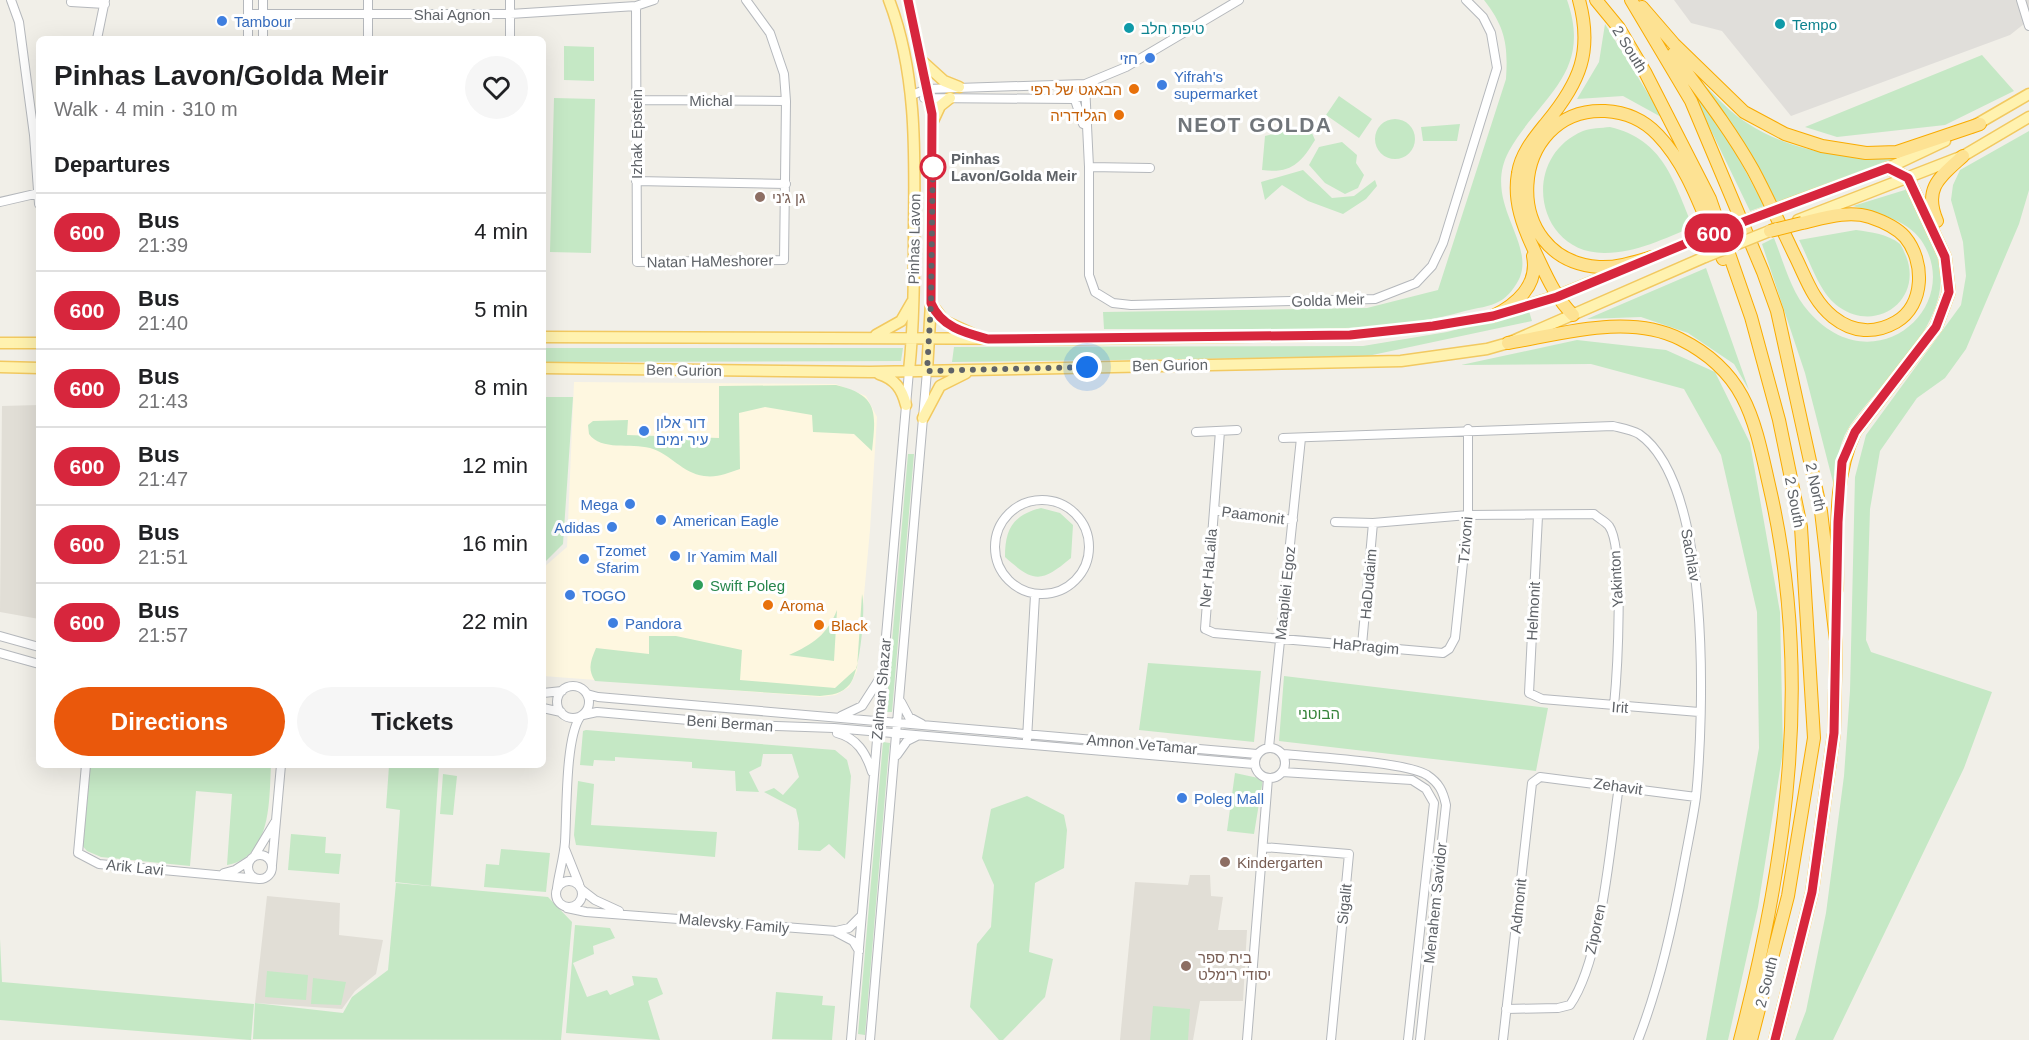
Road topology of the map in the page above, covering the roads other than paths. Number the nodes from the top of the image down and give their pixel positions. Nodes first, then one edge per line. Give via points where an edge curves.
1 (11, 0) edge
2 (248, 0) edge
3 (263, 0) edge
4 (368, 0) edge
5 (510, 0) edge
6 (654, 0) edge
7 (746, 0) edge
8 (889, 0) edge
9 (908, 0) edge
10 (1239, 0) edge
11 (1466, 0) edge
12 (1579, 0) edge
13 (1596, 0) edge
14 (1632, 0) edge
15 (1637, 0) edge
16 (2021, 0) edge
17 (71, 2) dead end
18 (105, 2) edge
19 (636, 6) junction
20 (248, 14) junction
21 (263, 14) junction
22 (368, 14) junction
23 (510, 14) junction
24 (2029, 26) edge
25 (98, 36) edge
26 (248, 36) edge
27 (263, 36) edge
28 (368, 36) edge
29 (510, 36) edge
30 (921, 59) junction
31 (1086, 84) junction
32 (1072, 86) junction
33 (958, 87) junction
34 (984, 88) junction
35 (928, 94) junction
36 (2029, 94) edge
37 (912, 95) junction
38 (1086, 95) junction
39 (950, 98) junction
40 (985, 98) junction
41 (1074, 99) junction
42 (636, 100) junction
43 (786, 101) junction
44 (2029, 117) edge
45 (932, 124) junction
46 (1980, 124) junction
47 (1086, 130) junction
48 (1963, 156) junction
49 (36, 159) edge
50 (1089, 167) junction
51 (1150, 168) dead end
52 (1888, 168) junction
53 (1908, 178) junction
54 (636, 181) junction
55 (786, 184) junction
56 (36, 195) edge
57 (0, 196) edge
58 (20, 200) junction
59 (0, 202) edge
60 (1800, 221) junction
61 (1770, 231) joint
62 (1530, 241) junction
63 (1652, 257) junction
64 (637, 262) joint
65 (1557, 297) junction
66 (913, 299) junction
67 (931, 303) junction
68 (1573, 315) junction
69 (1493, 316) junction
70 (1751, 317) junction
71 (0, 336) edge
72 (546, 337) edge
73 (874, 337) junction
74 (912, 337) junction
75 (930, 338) junction
76 (988, 339) junction
77 (0, 343) edge
78 (15, 343) junction
79 (36, 343) edge
80 (1508, 343) junction
81 (1923, 345) junction
82 (0, 367) edge
83 (20, 368) junction
84 (36, 368) edge
85 (546, 368) edge
86 (909, 371) junction
87 (927, 371) junction
88 (971, 371) junction
89 (870, 372) junction
90 (0, 376) edge
91 (906, 405) junction
92 (923, 418) junction
93 (1467, 429) junction
94 (1237, 430) dead end
95 (1220, 431) junction
96 (1196, 432) dead end
97 (1283, 438) dead end
98 (1301, 438) junction
99 (1214, 510) junction
100 (1468, 515) junction
101 (1538, 516) junction
102 (1293, 520) junction
103 (1335, 522) dead end
104 (1373, 523) junction
105 (1035, 595) junction
106 (0, 636) edge
107 (1281, 639) junction
108 (1836, 641) junction
109 (1362, 645) junction
110 (36, 646) edge
111 (1449, 649) joint
112 (0, 653) edge
113 (36, 663) edge
114 (883, 673) junction
115 (562, 691) junction
116 (546, 693) edge
117 (587, 694) junction
118 (900, 695) junction
119 (1542, 699) joint
120 (1614, 706) junction
121 (546, 709) edge
122 (1699, 712) junction
123 (562, 714) junction
124 (581, 716) junction
125 (836, 718) junction
126 (879, 721) junction
127 (897, 723) junction
128 (925, 725) junction
129 (807, 727) junction
130 (878, 732) junction
131 (896, 734) junction
132 (1028, 734) junction
133 (920, 736) junction
134 (1027, 745) junction
135 (1269, 747) junction
136 (1257, 754) junction
137 (1282, 754) junction
138 (570, 756) junction
139 (1177, 759) junction
140 (894, 761) junction
141 (1254, 764) junction
142 (86, 768) edge
143 (281, 768) edge
144 (1178, 769) dead end
145 (1282, 772) junction
146 (874, 777) junction
147 (1540, 777) joint
148 (1268, 778) junction
149 (1619, 786) junction
150 (1696, 797) junction
151 (278, 810) junction
152 (565, 846) junction
153 (1263, 847) junction
154 (252, 858) junction
155 (272, 865) junction
156 (211, 874) junction
157 (259, 879) junction
158 (557, 888) junction
159 (581, 888) junction
160 (567, 908) junction
161 (862, 913) junction
162 (631, 915) junction
163 (836, 931) junction
164 (859, 951) junction
165 (1506, 1009) junction
166 (851, 1040) edge
167 (870, 1040) edge
168 (1247, 1040) edge
169 (1331, 1040) edge
170 (1408, 1040) edge
171 (1420, 1040) edge
172 (1503, 1040) edge
173 (1638, 1040) edge
174 (1740, 1040) edge
175 (1751, 1040) edge
176 (1775, 1040) edge

1 - 49 street via 20,22
2 - 20 street
3 - 21 street
4 - 22 street
5 - 23 street
6 - 19 street, Shai Agnon
7 - 43 street via 770,33 784,74
8 - 37 main road, Pinhas Lavon
9 - 30 main road, Pinhas Lavon
10 - 31 street via 1126,67
11 - 50 street, Golda Meir via 1483,17 1491,33 1497,68 1443,243 1432,266 1416,283 1374,298 1221,304 1113,303 1095,292 1089,275
12 - 62 highway via 1586,35 1582,64 1562,104 1532,140 1518,171 1519,211
13 - 70 highway, 2 South via 1619,28 1681,137 1710,199
14 - 60 highway via 1730,130 1823,308 1857,330 1876,330 1903,318 1917,295 1919,278 1916,259 1904,236 1883,222 1857,215
14 - 108 highway, 2 North via 1691,101 1777,311 1821,511
15 - 46 highway via 1674,44 1744,112 1785,134 1833,148 1897,152
16 - 24 street
17 - 18 street
18 - 25 street
19 - 23 street, Shai Agnon
19 - 42 street, Izhak Epstein
20 - 21 street, Shai Agnon
20 - 26 street
21 - 22 street, Shai Agnon
21 - 27 street
22 - 23 street, Shai Agnon
22 - 28 street
23 - 29 street
30 - 33 main road via 944,81
30 - 35 main road, Pinhas Lavon
31 - 32 street
31 - 38 street, Golda Meir
32 - 34 street
32 - 41 street, Golda Meir
33 - 34 street
33 - 35 street
34 - 40 street
35 - 37 street
35 - 39 street
35 - 45 main road, Pinhas Lavon
36 - 46 main road, Ben Gurion
37 - 66 main road, Pinhas Lavon
38 - 41 street
38 - 47 street, Golda Meir
39 - 40 street
39 - 45 main road via 940,106
40 - 41 street
41 - 47 street, Golda Meir
42 - 43 street, Michal
42 - 54 street, Izhak Epstein
43 - 55 street
44 - 48 main road
45 - 67 main road, Pinhas Lavon
46 - 52 main road, Ben Gurion
47 - 50 street, Golda Meir
48 - 53 main road
48 - 81 highway via 1942,175 1930,200 1947,244 1954,278 1953,298 1945,317
50 - 51 street
52 - 53 highway
52 - 63 main road, Ben Gurion, bridge
53 - 60 main road
53 - 81 highway via 1945,257 1948,275 1945,307
54 - 55 street
54 - 64 street, Izhak Epstein
55 - 64 street, Natan HaMeshorer via 784,261
56 - 58 street
57 - 58 street
58 - 59 street
60 - 61 highway, bridge
61 - 68 main road, Ben Gurion, bridge
62 - 65 highway
62 - 69 highway via 1533,278 1513,304
63 - 65 main road, Ben Gurion
63 - 70 highway via 1596,267 1561,254 1537,232 1528,209 1527,173 1540,145 1558,126 1576,116 1607,111 1629,115 1657,134 1690,185
65 - 68 highway
65 - 69 main road, Ben Gurion
66 - 73 main road via 901,321
66 - 74 main road, Pinhas Lavon
67 - 75 main road, Pinhas Lavon
67 - 76 main road via 938,316 954,328
68 - 80 main road, Ben Gurion
69 - 76 main road, Ben Gurion via 1350,335
70 - 175 highway, 2 South via 1779,420 1801,527 1814,738 1788,896
71 - 78 main road
72 - 73 main road, Ben Gurion
73 - 74 main road, Ben Gurion
74 - 75 main road, Ben Gurion
74 - 86 main road, Zalman Shazar
75 - 76 main road, Ben Gurion
75 - 87 main road, Zalman Shazar
77 - 78 main road
78 - 79 main road
80 - 88 main road, Ben Gurion via 1374,364 1133,365
80 - 174 highway via 1595,329 1661,332 1720,364 1740,390 1752,419 1781,537 1792,637 1793,697 1786,814 1775,892
81 - 108 highway via 1855,432 1842,462
82 - 83 main road
83 - 84 main road
83 - 90 main road
85 - 89 main road, Ben Gurion
86 - 87 main road, Ben Gurion
86 - 89 main road, Ben Gurion
86 - 91 street, Zalman Shazar
87 - 88 main road, Ben Gurion
87 - 92 street, Zalman Shazar
88 - 92 main road via 940,386
89 - 91 main road via 896,383
91 - 114 street, Zalman Shazar
92 - 118 street, Zalman Shazar
93 - 98 street, Sachlav
93 - 100 street, Tzivoni
93 - 122 street, Sachlav via 1613,426 1638,434 1660,456 1676,488 1695,568 1702,661
94 - 95 street
95 - 96 street
95 - 99 street, Ner HaLaila
97 - 98 street, Sachlav
98 - 102 street, Maapilei Egoz
99 - 102 street, Paamonit
99 - 107 street, Ner HaLaila via 1205,629
100 - 101 street, Yakinton
100 - 104 street
100 - 111 street, Tzivoni via 1455,638
101 - 119 street, Helmonit via 1529,693
101 - 120 street, Yakinton via 1594,514 1609,526 1615,545 1619,650
102 - 107 street, Maapilei Egoz
103 - 104 street
104 - 109 street, HaDudaim
105 - 105 street via 1073,584 1089,557 1082,520 1063,504 1047,500 1026,502 1012,511 1002,521 996,537 995,555 1000,571 1020,589
105 - 132 street
106 - 110 street
107 - 109 street, HaPragim
107 - 135 street, Maapilei Egoz
108 - 176 highway, 2 North via 1834,733 1812,892
109 - 111 street, HaPragim via 1443,653
112 - 113 street
114 - 125 street via 862,706
114 - 126 street, Zalman Shazar
115 - 116 street
115 - 117 street via 574,686
115 - 123 street via 557,704
117 - 124 street via 589,703
117 - 125 street, Beni Berman
118 - 127 street, Zalman Shazar
118 - 128 street via 905,712
119 - 120 street, Irit
120 - 122 street, Irit
121 - 123 street
122 - 150 street, Sachlav
123 - 124 street via 571,718
123 - 138 street via 568,725
124 - 129 street, Beni Berman via 597,712
124 - 138 street via 575,724
125 - 126 street, Beni Berman
126 - 127 street, Amnon VeTamar
126 - 130 street, Zalman Shazar
127 - 128 street, Amnon VeTamar
127 - 131 street, Zalman Shazar
128 - 132 street, Amnon VeTamar
129 - 130 street, Beni Berman
129 - 146 street via 835,732 855,741
130 - 131 street, Amnon VeTamar
130 - 146 street, Zalman Shazar
131 - 133 street, Amnon VeTamar
131 - 140 street, Zalman Shazar
132 - 134 street
132 - 136 street, Amnon VeTamar
133 - 134 street, Amnon VeTamar
133 - 140 street via 907,741
134 - 139 street, Amnon VeTamar
135 - 136 street
135 - 137 street
136 - 141 street
137 - 145 street
137 - 171 street, Menahem Savidor via 1404,768 1426,774 1442,788 1446,805
138 - 152 street
139 - 141 street, Amnon VeTamar
139 - 144 street
140 - 167 street, Zalman Shazar
141 - 148 street via 1259,774
142 - 156 street, Arik Lavi via 78,854 99,864
143 - 151 street
145 - 148 street
145 - 170 street, Menahem Savidor via 1412,780 1434,803
146 - 161 street, Zalman Shazar
147 - 149 street, Zehavit
147 - 165 street, Admonit via 1532,783
148 - 153 street
149 - 150 street, Zehavit
149 - 165 street, Ziporen via 1594,944 1576,996 1570,1005 1558,1008
150 - 173 street, Sachlav via 1673,922
151 - 154 street via 271,831
151 - 155 street
152 - 158 street
152 - 159 street
153 - 168 street
153 - 169 street, Sigalit via 1349,854
154 - 155 street via 266,856
154 - 156 street, Arik Lavi via 235,870
154 - 157 street via 249,873
155 - 157 street via 270,874
156 - 157 street, Arik Lavi
158 - 159 street via 567,881
158 - 160 street via 556,898
159 - 160 street via 580,901
159 - 162 street, Malevsky Family via 604,906
160 - 162 street, Malevsky Family
161 - 163 street via 849,928
161 - 164 street, Zalman Shazar
162 - 163 street, Malevsky Family
163 - 164 street via 853,940
164 - 166 street, Zalman Shazar
165 - 172 street, Admonit

